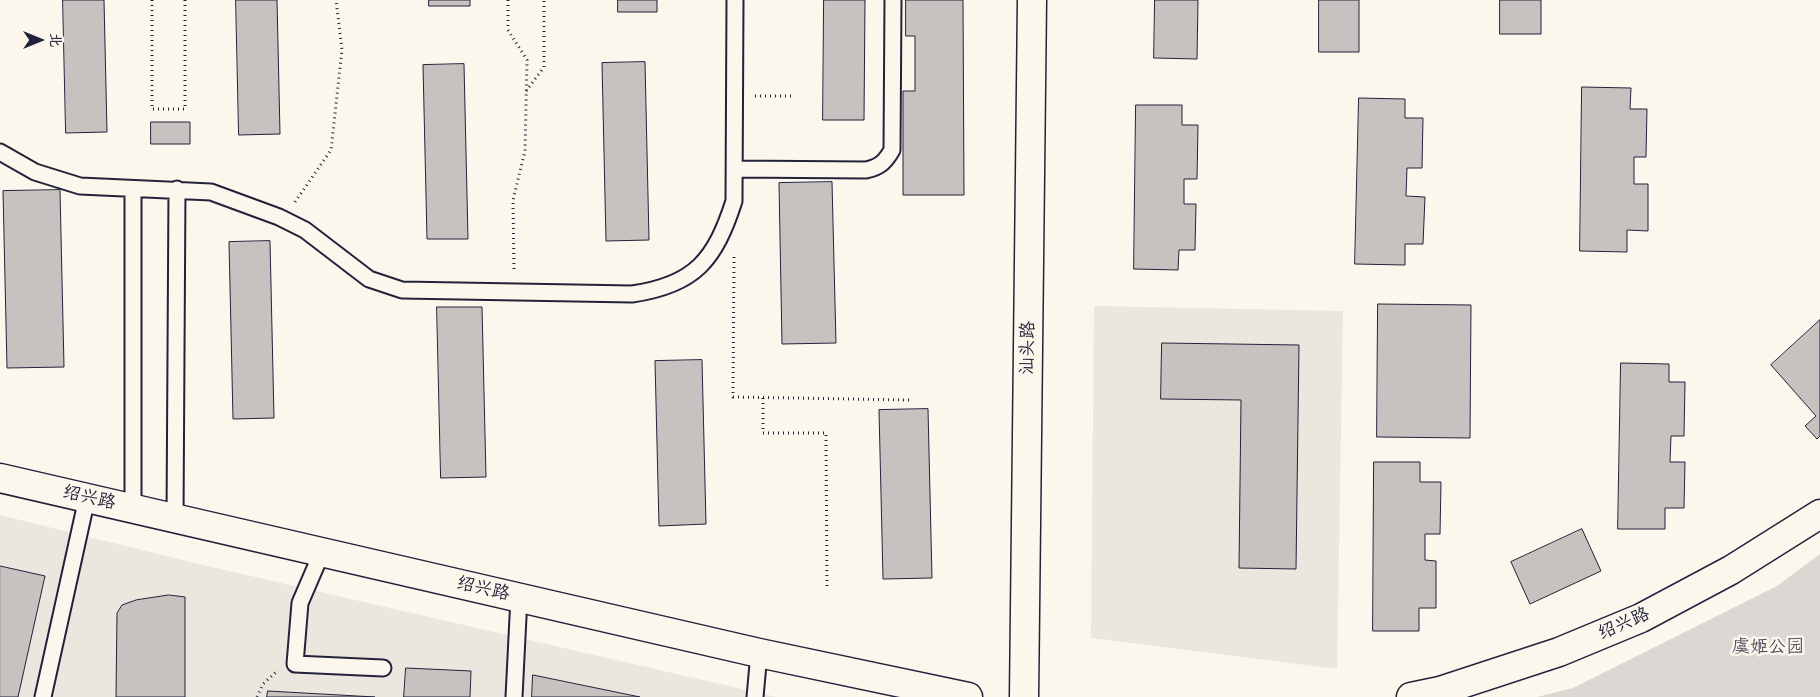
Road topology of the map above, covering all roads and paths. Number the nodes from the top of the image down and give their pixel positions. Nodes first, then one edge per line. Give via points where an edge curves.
1 (152, 0) edge
2 (185, 0) edge
3 (336, 0) edge
4 (508, 0) edge
5 (544, 0) edge
6 (735, 0) edge
7 (893, 0) edge
8 (1032, 0) edge
9 (1051, 0) edge
10 (526, 91) junction
11 (735, 96) junction
12 (795, 96) dead end
13 (0, 152) edge
14 (735, 169) junction
15 (133, 188) junction
16 (177, 188) junction
17 (279, 217) junction
18 (734, 250) dead end
19 (514, 292) junction
20 (763, 398) junction
21 (909, 400) dead end
22 (0, 478) edge
23 (87, 498) junction
24 (133, 508) junction
25 (1820, 514) edge
26 (175, 518) junction
27 (322, 552) junction
28 (827, 586) dead end
29 (519, 598) junction
30 (758, 653) junction
31 (295, 664) junction
32 (383, 668) dead end
33 (43, 697) edge
34 (257, 697) edge
35 (514, 697) edge
36 (756, 697) edge
37 (968, 697) edge
38 (1024, 697) edge
39 (1043, 697) edge
40 (1411, 697) edge

1 - 2 path via 152,110 186,110
3 - 17 path via 342,50 331,150 295,202
4 - 10 path via 508,30 527,60
5 - 10 path via 544,67
6 - 11 lane
7 - 14 lane via 892,150 886,161 877,168 866,170
8 - 38 street, 汕头路
9 - 39 street, 汕头路
10 - 19 path via 525,151 513,200
11 - 12 path
11 - 14 lane
13 - 15 lane via 35,172 80,186
14 - 19 lane via 734,201 725,228 701,265 684,279 669,287 632,294
15 - 16 lane
15 - 24 lane
16 - 17 lane via 212,192
16 - 26 lane
17 - 19 lane via 306,230 369,279 402,290
18 - 20 path via 733,397
20 - 21 path
20 - 28 path via 762,433 826,433
22 - 23 street, 绍兴路
23 - 24 street, 绍兴路
23 - 33 lane
24 - 26 street, 绍兴路
25 - 40 street, 绍兴路 via 1731,570 1641,618 1559,652 1440,691
26 - 27 street, 绍兴路
27 - 29 street, 绍兴路
27 - 31 lane via 300,603
29 - 30 street, 绍兴路
29 - 35 lane
30 - 36 lane
30 - 37 street, 绍兴路
31 - 32 lane
31 - 34 path via 278,670 263,684

